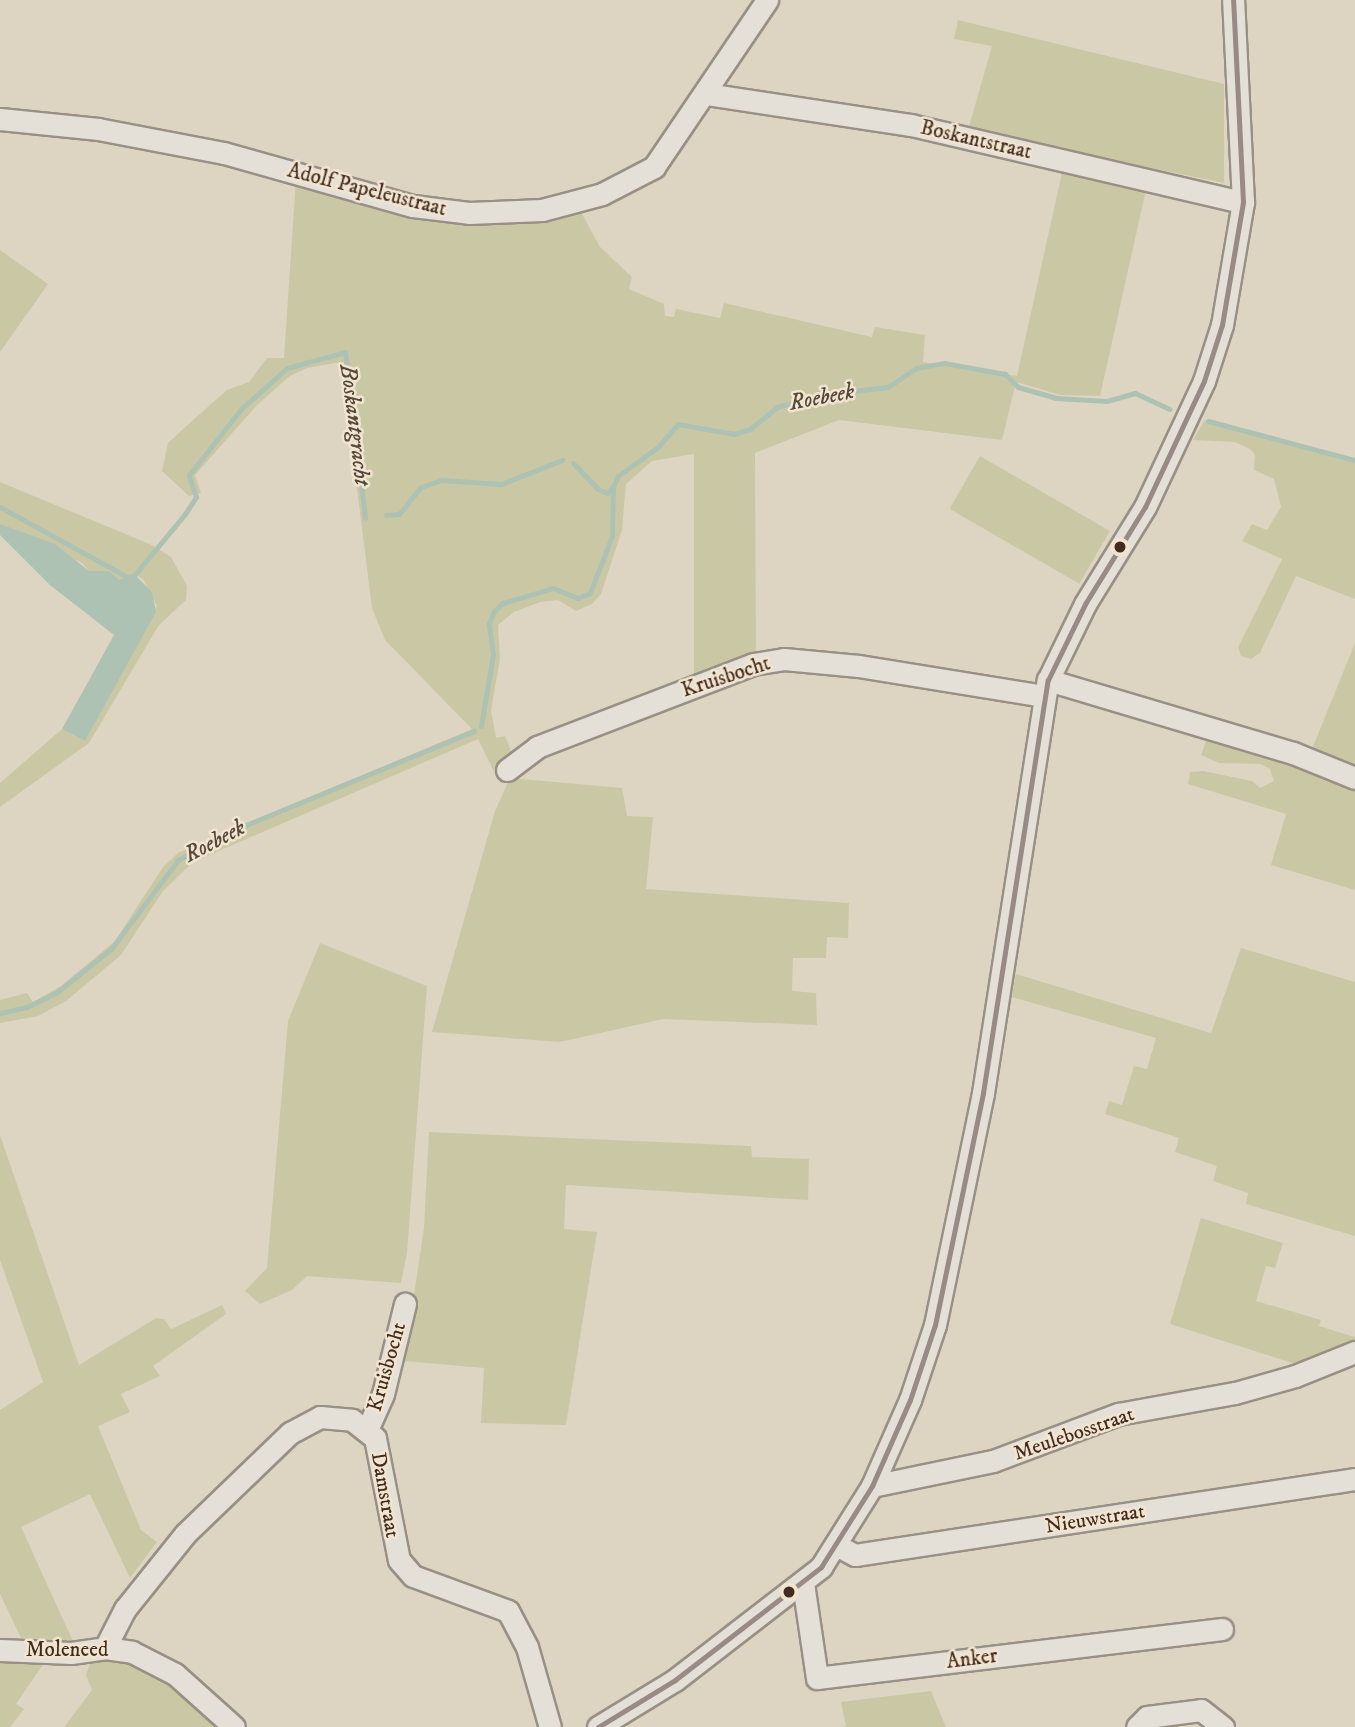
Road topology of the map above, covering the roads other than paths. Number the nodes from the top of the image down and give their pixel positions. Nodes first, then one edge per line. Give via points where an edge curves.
1 (766, 0) edge
2 (1233, 0) edge
3 (706, 94) junction
4 (0, 119) edge
5 (1243, 202) junction
6 (1046, 688) junction
7 (507, 770) dead end
8 (1355, 778) edge
9 (405, 1304) dead end
10 (1355, 1352) edge
11 (367, 1430) junction
12 (1355, 1479) edge
13 (872, 1486) junction
14 (838, 1546) junction
15 (803, 1583) junction
16 (1223, 1629) dead end
17 (105, 1648) junction
18 (0, 1650) edge
19 (234, 1727) edge
20 (550, 1727) edge
21 (598, 1727) edge
22 (1137, 1727) edge
23 (1223, 1727) edge

1 - 3 street, Adolf Papeleustraat
2 - 5 street
3 - 4 street, Adolf Papeleustraat via 654,167 636,180 572,204 501,214 413,206 224,153 98,129
3 - 5 street, Boskantstraat via 911,125
5 - 6 street via 1222,325 1203,381 1144,507 1084,604
6 - 7 street, Kruisbocht via 784,659 753,664 537,747
6 - 8 street, Kruisbocht via 1293,753
6 - 13 street via 1006,957 949,1263 935,1325 910,1400
9 - 11 street, Kruisbocht via 383,1394
10 - 13 street, Meulebosstraat via 1235,1393 1118,1414 993,1461
11 - 17 street, Damstraat via 352,1420 328,1416 303,1423 290,1433 185,1534 125,1609
11 - 20 street, Damstraat via 375,1438 382,1463 389,1528 399,1560 413,1576 508,1611 527,1647
12 - 14 street, Nieuwstraat via 855,1555
13 - 14 street
14 - 15 street
15 - 16 street, Anker via 817,1678
15 - 21 street via 676,1680
17 - 18 street, Moleneed via 71,1653
17 - 19 street, Moleneed via 132,1652 175,1674
22 - 23 street via 1147,1717 1201,1710

